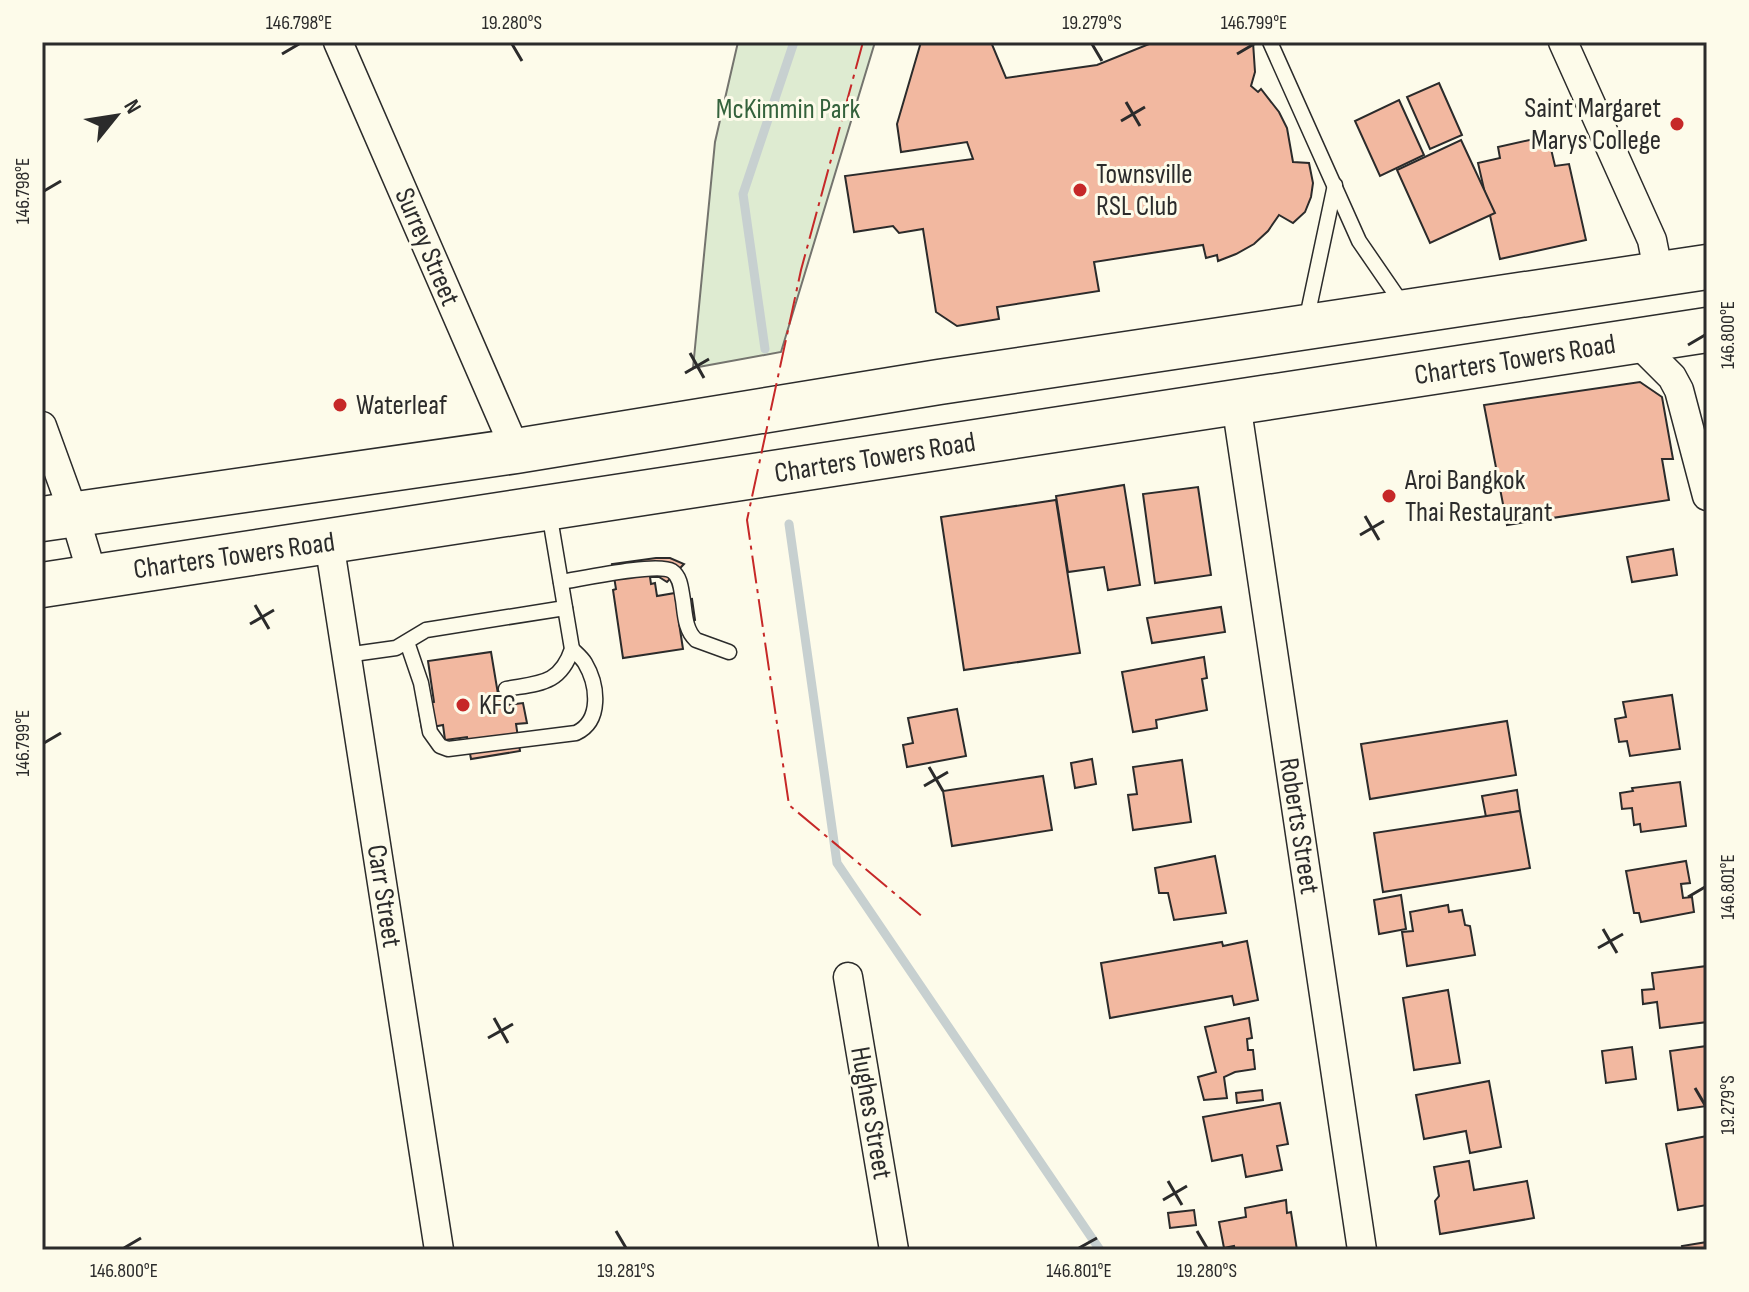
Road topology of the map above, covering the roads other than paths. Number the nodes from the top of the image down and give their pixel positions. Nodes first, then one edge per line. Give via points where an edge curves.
1 (338, 42) edge
2 (1270, 42) edge
3 (1563, 42) edge
4 (1335, 185) junction
5 (1707, 267) edge
6 (1659, 275) junction
7 (1408, 312) junction
8 (1305, 328) junction
9 (1707, 330) edge
10 (1636, 341) junction
11 (1236, 403) junction
12 (42, 426) edge
13 (516, 451) junction
14 (1707, 496) edge
15 (548, 508) junction
16 (58, 516) edge
17 (329, 542) junction
18 (93, 577) junction
19 (561, 582) junction
20 (42, 585) edge
21 (565, 608) junction
22 (407, 642) junction
23 (572, 649) junction
24 (729, 652) dead end
25 (346, 655) junction
26 (506, 689) dead end
27 (848, 977) dead end
28 (439, 1250) edge
29 (894, 1250) edge
30 (1362, 1250) edge

1 - 13 street, Surrey Street
2 - 4 lane
3 - 6 street via 1652,240
4 - 7 lane via 1359,241
4 - 8 lane
5 - 6 main road
6 - 7 main road
7 - 8 main road
8 - 13 main road
9 - 10 main road, Charters Towers Road
10 - 11 main road, Charters Towers Road
10 - 14 street via 1677,384
11 - 15 main road, Charters Towers Road
11 - 30 street, Roberts Street
12 - 16 street
13 - 16 main road
15 - 17 main road, Charters Towers Road
15 - 19 lane
16 - 18 street
17 - 18 main road, Charters Towers Road
17 - 25 street, Carr Street
18 - 20 main road, Charters Towers Road
19 - 21 lane
19 - 24 lane via 654,567 669,570 680,585 692,636
21 - 22 lane via 426,630
21 - 23 lane
22 - 23 lane via 430,732 448,749 585,729 596,701 585,663
22 - 25 lane
23 - 26 lane via 559,673 547,682
25 - 28 street, Carr Street
27 - 29 street, Hughes Street

